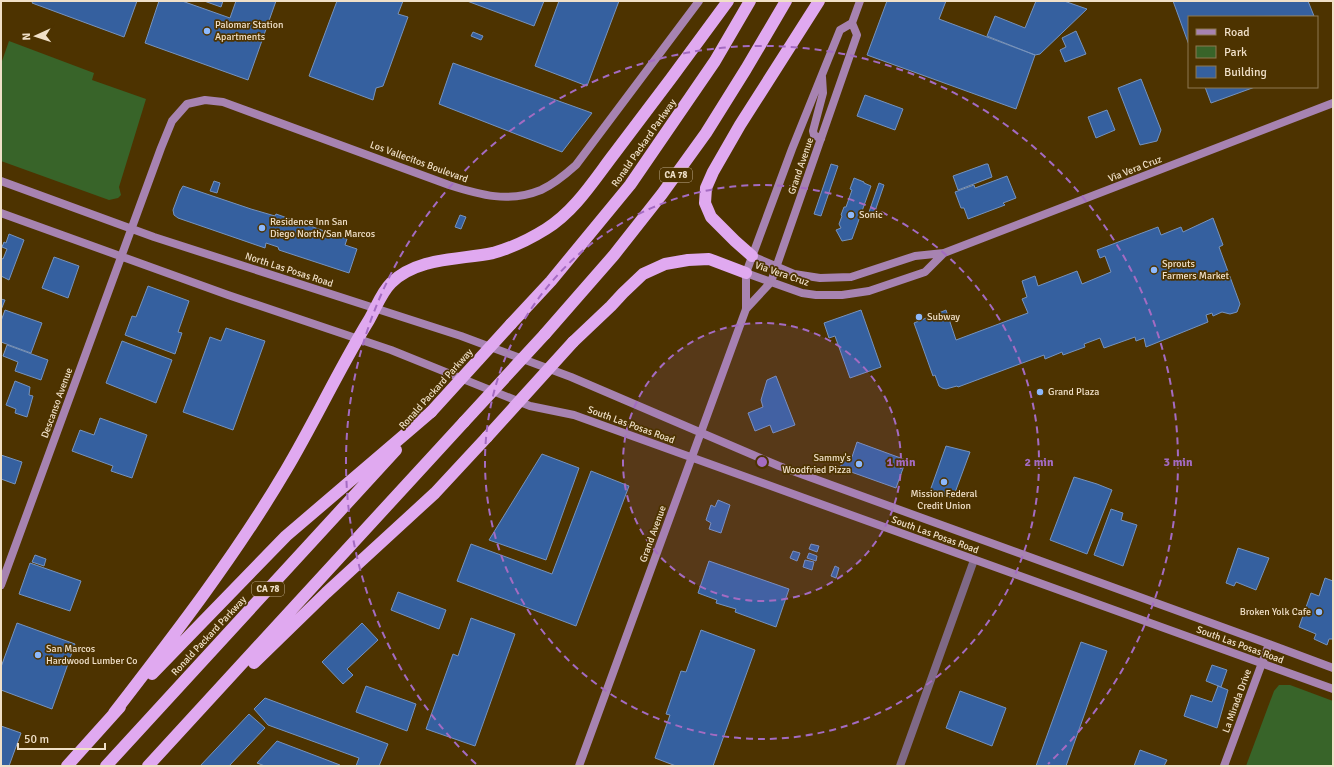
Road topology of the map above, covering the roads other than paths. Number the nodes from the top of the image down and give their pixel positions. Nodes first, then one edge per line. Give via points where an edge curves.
1 (699, 1) edge
2 (728, 1) edge
3 (750, 1) edge
4 (786, 1) edge
5 (819, 1) edge
6 (860, 1) edge
7 (852, 22) junction
8 (822, 74) junction
9 (1333, 103) edge
10 (820, 139) junction
11 (1, 181) edge
12 (1, 214) edge
13 (131, 228) junction
14 (944, 253) junction
15 (120, 256) junction
16 (752, 256) junction
17 (776, 267) junction
18 (746, 273) junction
19 (771, 282) junction
20 (375, 309) junction
21 (746, 309) junction
22 (358, 338) junction
23 (571, 377) joint
24 (431, 412) junction
25 (701, 432) junction
26 (691, 458) junction
27 (974, 560) junction
28 (1, 585) edge
29 (1269, 644) junction
30 (1262, 663) junction
31 (1333, 668) edge
32 (1333, 690) edge
33 (114, 712) junction
34 (151, 763) edge
35 (67, 766) edge
36 (106, 766) edge
37 (580, 766) edge
38 (900, 766) edge
39 (1224, 766) edge

1 - 13 main road, Los Vallecitos Boulevard via 576,165 542,190 516,196 479,194 223,102 205,100 187,104 172,121
2 - 20 highway via 568,212 545,230 518,244 494,252 421,266 405,273 391,282
3 - 24 highway, Ronald Packard Parkway / CA 78, bridge via 716,61 630,185 551,281
4 - 34 highway, CA 78, bridge via 706,133 614,255 545,334
5 - 16 highway via 736,132 706,188 705,203 711,217
6 - 7 main road, Grand Avenue
7 - 8 main road, Grand Avenue via 840,30
7 - 10 main road, Grand Avenue via 857,35
8 - 10 main road via 822,93 813,131
8 - 16 main road, Grand Avenue
9 - 14 main road, Via Vera Cruz
10 - 17 main road, Grand Avenue
11 - 13 main road, North Las Posas Road
12 - 15 main road
13 - 15 main road, Descanso Avenue
13 - 20 main road, North Las Posas Road
14 - 17 main road, Via Vera Cruz via 915,256 851,277 820,278 794,274
14 - 19 main road, Via Vera Cruz via 925,272 869,291 816,295
15 - 22 main road
15 - 28 main road, Descanso Avenue
16 - 17 main road, Via Vera Cruz
16 - 18 main road, Grand Avenue
17 - 19 main road, Grand Avenue
18 - 19 main road, Via Vera Cruz
18 - 21 main road, Grand Avenue
18 - 34 highway, bridge via 708,259 665,264 643,274 574,342 435,493 326,593
19 - 21 main road, Grand Avenue
20 - 22 highway
20 - 23 main road, North Las Posas Road via 461,336
21 - 25 main road, Grand Avenue
22 - 26 main road, South Las Posas Road via 530,406 574,415
22 - 33 highway via 287,469 244,538 168,644
23 - 25 main road, South Las Posas Road
24 - 33 highway via 286,536
24 - 36 highway, Ronald Packard Parkway / CA 78
25 - 26 main road, Grand Avenue
25 - 29 main road, South Las Posas Road via 779,466
26 - 27 main road, South Las Posas Road
26 - 37 main road, Grand Avenue
27 - 30 main road, South Las Posas Road
27 - 38 street
29 - 30 main road, La Mirada Drive
29 - 31 main road, South Las Posas Road
30 - 32 main road, South Las Posas Road
30 - 39 main road, La Mirada Drive
33 - 35 highway

